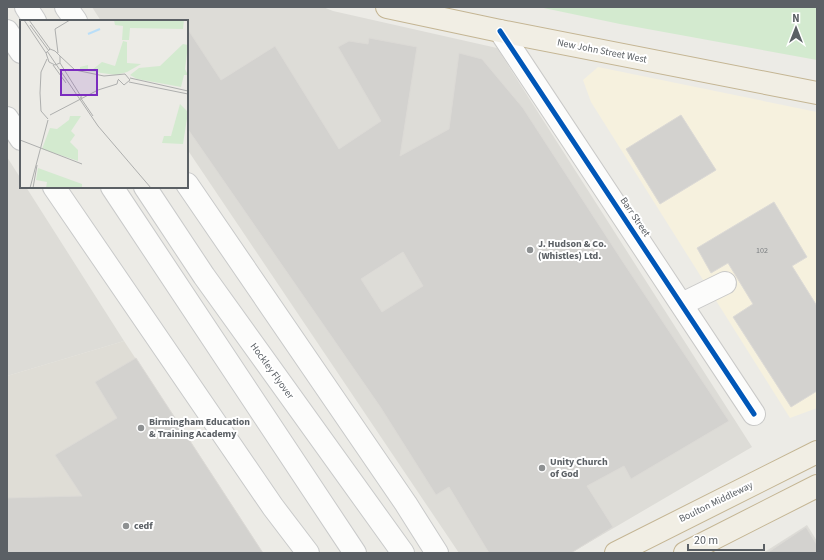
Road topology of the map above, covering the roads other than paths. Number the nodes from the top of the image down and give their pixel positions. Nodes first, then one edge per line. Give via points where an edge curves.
1 (26, 7) edge
2 (66, 7) edge
3 (387, 7) edge
4 (34, 20) edge
5 (75, 20) edge
6 (7, 31) edge
7 (500, 31) junction
8 (20, 50) edge
9 (817, 93) edge
10 (7, 118) edge
11 (20, 138) edge
12 (188, 185) edge
13 (55, 188) edge
14 (113, 188) edge
15 (146, 188) edge
16 (725, 283) dead end
17 (682, 304) junction
18 (754, 414) dead end
19 (817, 452) edge
20 (817, 486) edge
21 (308, 553) edge
22 (355, 553) edge
23 (403, 553) edge
24 (437, 553) edge
25 (616, 553) edge
26 (685, 553) edge

1 - 4 main road
2 - 5 main road
3 - 7 highway, New John Street West
6 - 8 main road
7 - 9 highway, New John Street West
7 - 17 main road, Barr Street
10 - 11 main road
12 - 24 main road
13 - 21 main road via 273,507
14 - 22 main road
15 - 23 main road, Hockley Flyover via 204,276
16 - 17 main road
17 - 18 main road, Barr Street
19 - 25 highway, Boulton Middleway
20 - 26 highway

